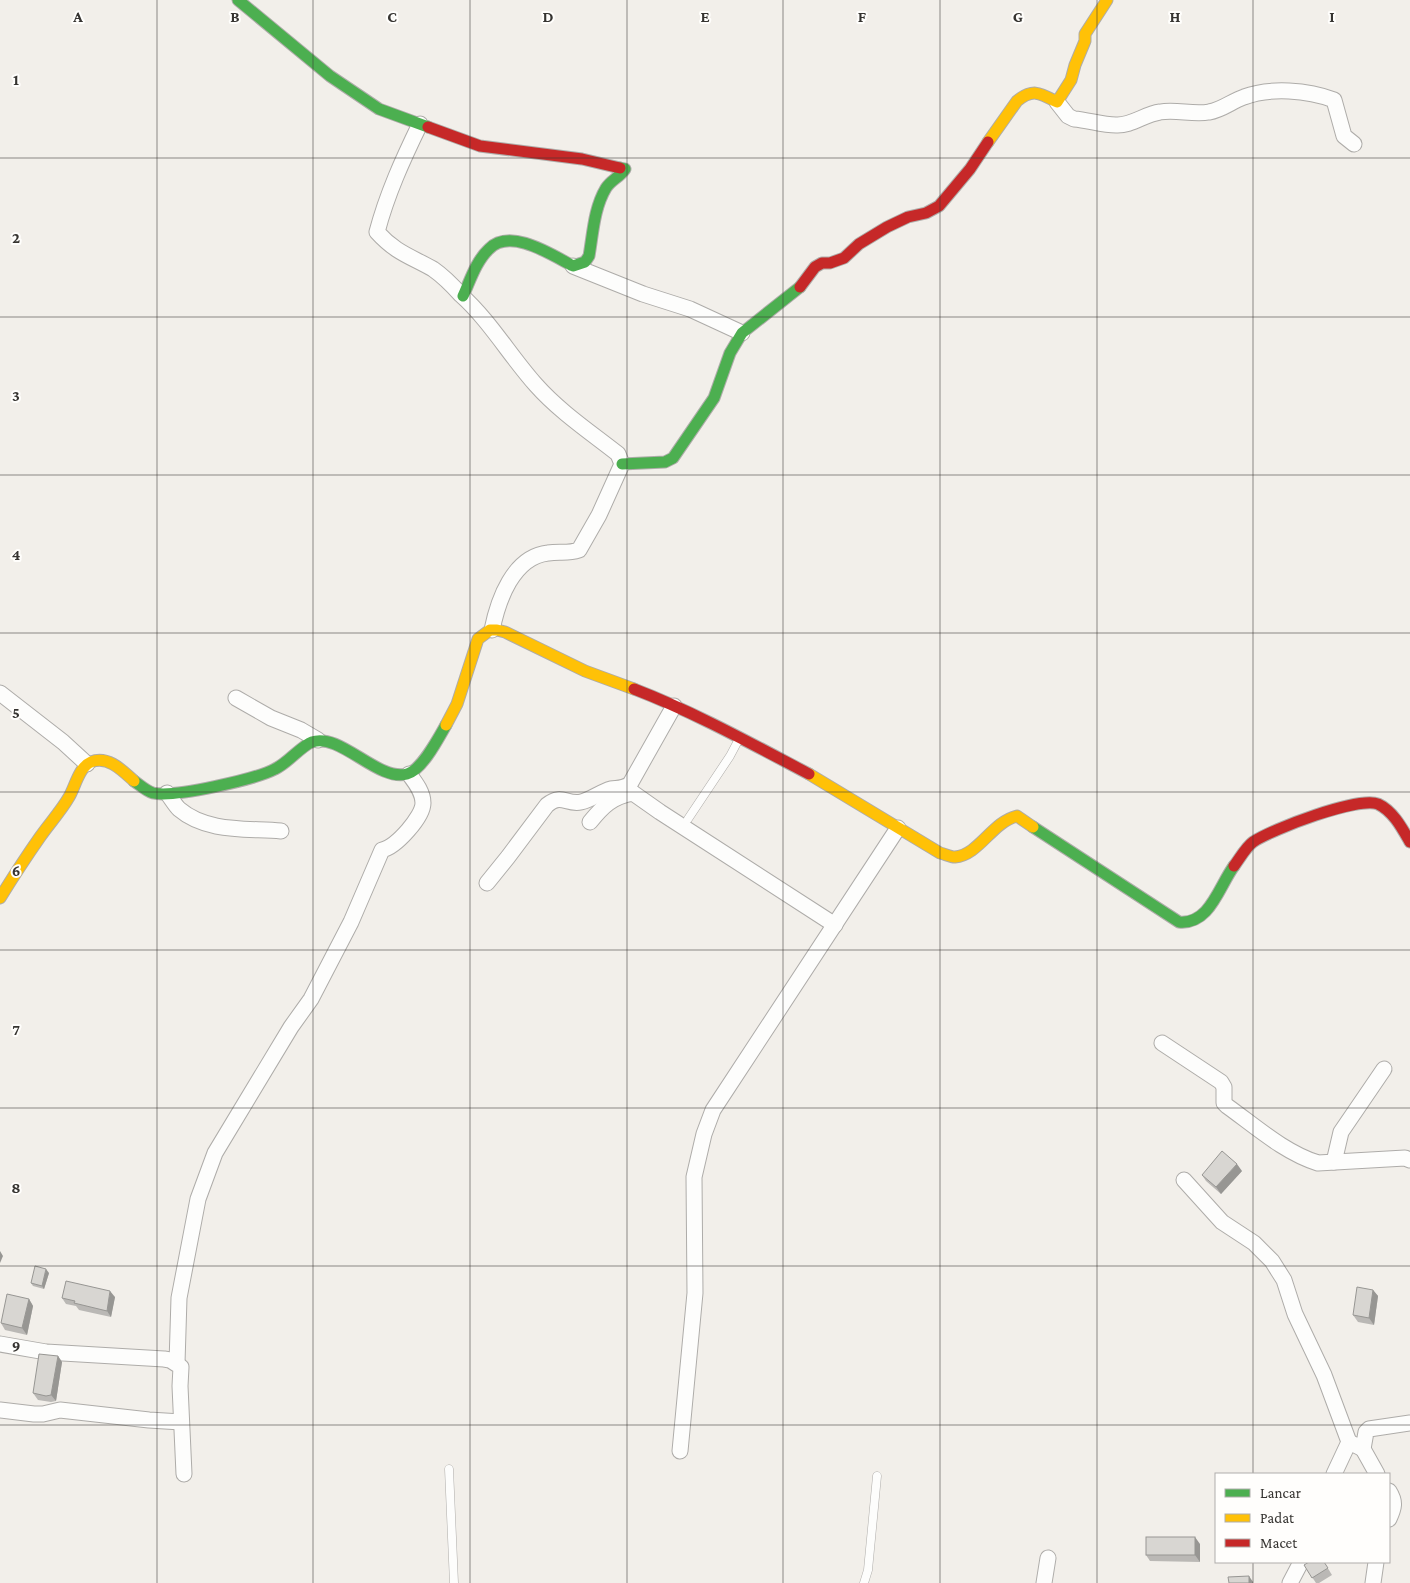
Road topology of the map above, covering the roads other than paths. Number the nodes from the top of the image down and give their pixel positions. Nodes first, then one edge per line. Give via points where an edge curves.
1 (238, 0) edge
2 (1107, 0) edge
3 (1057, 102) junction
4 (420, 124) junction
5 (1354, 144) dead end
6 (573, 266) junction
7 (463, 296) junction
8 (742, 332) junction
9 (622, 464) junction
10 (492, 630) junction
11 (0, 693) edge
12 (236, 698) dead end
13 (674, 706) junction
14 (318, 740) junction
15 (738, 742) junction
16 (87, 764) junction
17 (409, 774) junction
18 (167, 793) junction
19 (688, 819) dead end
20 (590, 822) dead end
21 (898, 828) junction
22 (281, 831) dead end
23 (1410, 842) edge
24 (486, 883) dead end
25 (0, 898) edge
26 (835, 925) junction
27 (1162, 1044) dead end
28 (1384, 1069) dead end
29 (1410, 1160) edge
30 (1334, 1162) junction
31 (1184, 1180) dead end
32 (0, 1344) edge
33 (177, 1363) junction
34 (0, 1410) edge
35 (181, 1422) junction
36 (1410, 1423) edge
37 (1348, 1442) junction
38 (1364, 1449) junction
39 (680, 1451) dead end
40 (449, 1469) dead end
41 (1334, 1473) edge
42 (1376, 1473) edge
43 (184, 1474) dead end
44 (876, 1476) dead end
45 (1390, 1493) edge
46 (1390, 1517) edge
47 (1048, 1558) dead end
48 (1300, 1563) edge
49 (1376, 1563) edge
50 (454, 1583) edge
51 (864, 1583) edge
52 (1044, 1583) edge
53 (1290, 1583) edge
54 (1373, 1583) edge

1 - 4 street via 330,76 379,109
2 - 3 street via 1085,34 1071,80
3 - 5 street via 1074,119 1116,125 1159,112 1211,112 1256,92 1274,90 1321,95 1334,100 1344,136
3 - 8 street via 1037,92 1024,94 939,206 887,227 859,244 844,258 815,267 800,287
4 - 6 street via 480,146 582,159 625,169 621,177 609,182 598,202 589,256 585,262
4 - 7 street via 384,206 377,232 389,245 434,270
6 - 7 street via 537,248 505,239 488,249
6 - 8 street via 690,309
7 - 9 street via 538,388 618,454
8 - 9 street via 714,398 672,458 665,462
9 - 10 street via 579,550 530,558 510,580 496,610
10 - 13 street via 505,632 586,671
10 - 17 street via 484,632 478,639 447,725 421,764
11 - 16 street
12 - 14 street
13 - 15 street
13 - 24 street via 630,784 584,801 553,800
14 - 17 street via 333,743 391,772
14 - 18 street via 265,774
15 - 19 lane
15 - 21 street via 818,779
16 - 18 street via 95,760 111,764 146,790
16 - 25 street via 68,798
17 - 33 street via 422,796 421,812 392,847 382,850 351,922 311,999 214,1153 198,1199 179,1298
18 - 22 street via 179,809 198,820 237,829
20 - 26 street via 603,806 633,793
21 - 23 street via 940,853 954,857 968,851 1011,816 1017,816 1134,894 1178,922 1185,923 1200,917 1252,843 1330,811 1355,802 1382,806
21 - 26 street
26 - 39 street via 713,1110 704,1134 694,1177 695,1293
27 - 30 street via 1218,1078 1224,1087 1224,1103 1281,1144 1307,1160
28 - 30 street via 1341,1132
29 - 30 street
31 - 37 street via 1222,1222 1272,1261 1284,1280
32 - 33 street via 46,1352 164,1359
33 - 35 street via 182,1374
34 - 35 street via 34,1414 60,1410
35 - 43 street
36 - 38 street via 1369,1429
37 - 38 street
37 - 41 street
38 - 42 street
40 - 50 lane
44 - 51 lane via 868,1570
45 - 46 street via 1394,1500
47 - 52 street
48 - 53 street
49 - 54 street

